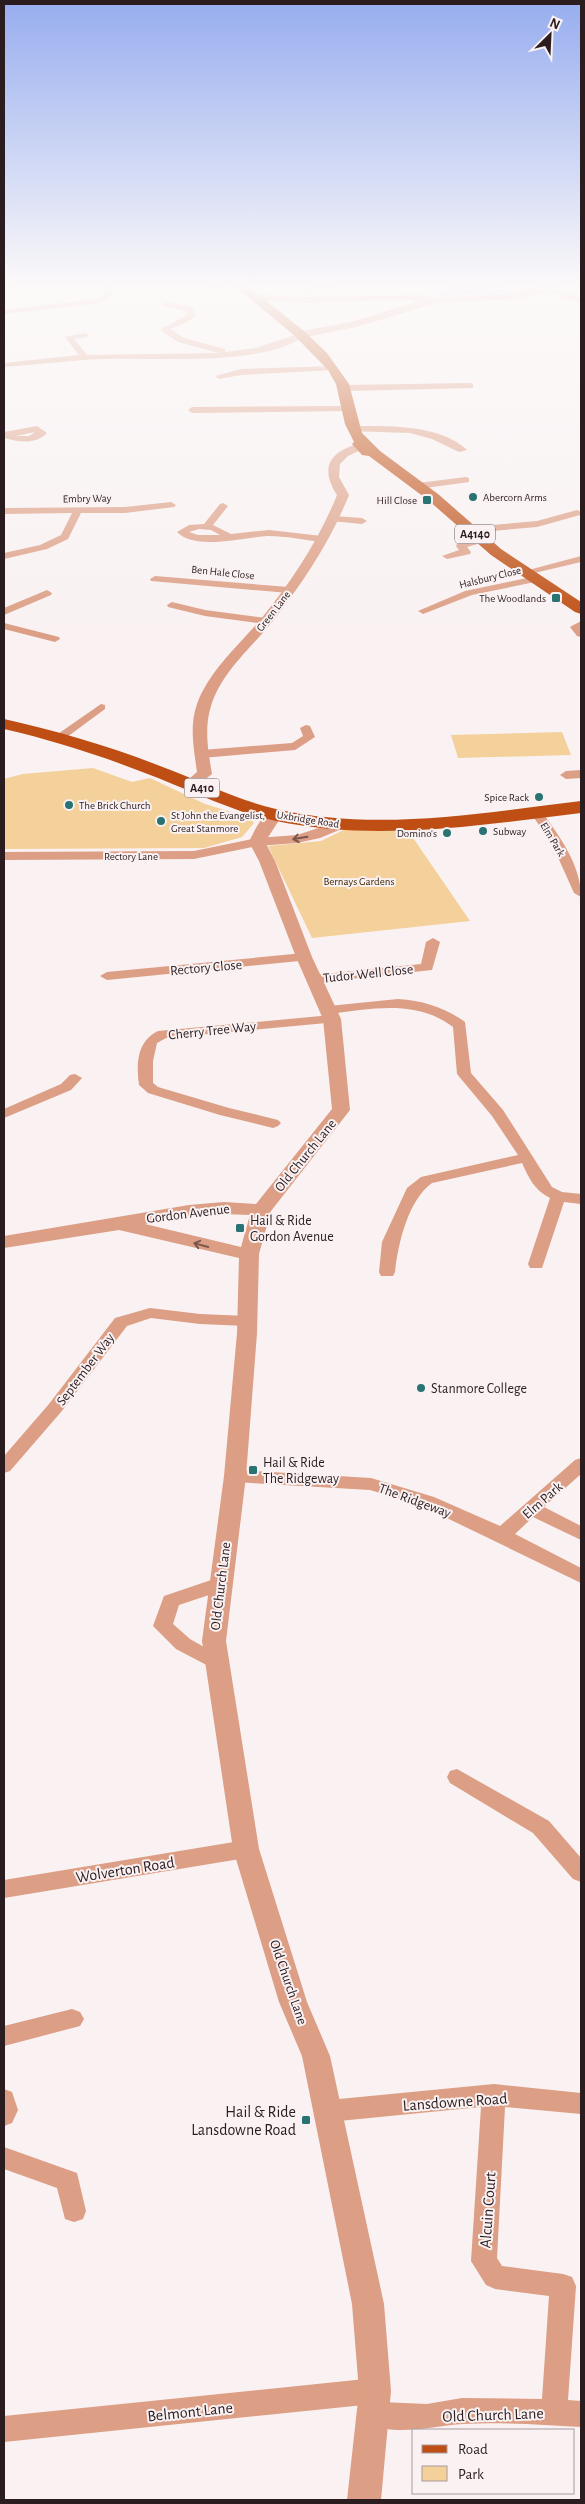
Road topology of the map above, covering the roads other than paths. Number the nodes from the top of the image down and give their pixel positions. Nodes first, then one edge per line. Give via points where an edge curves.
1 (347, 400) edge
2 (348, 409) junction
3 (192, 410) dead end
4 (353, 429) junction
5 (365, 447) junction
6 (462, 450) dead end
7 (466, 480) dead end
8 (418, 486) junction
9 (171, 505) dead end
10 (223, 506) dead end
11 (4, 511) edge
12 (77, 512) junction
13 (577, 513) dead end
14 (334, 519) junction
15 (362, 521) dead end
16 (206, 528) junction
17 (469, 530) junction
18 (228, 536) junction
19 (322, 539) junction
20 (482, 540) junction
21 (4, 556) edge
22 (447, 556) dead end
23 (581, 559) edge
24 (531, 576) junction
25 (155, 579) dead end
26 (289, 590) junction
27 (46, 594) dead end
28 (172, 606) dead end
29 (581, 609) edge
30 (423, 611) dead end
31 (4, 612) edge
32 (266, 621) junction
33 (581, 624) edge
34 (4, 626) edge
35 (581, 634) edge
36 (55, 639) dead end
37 (101, 707) dead end
38 (4, 724) edge
39 (306, 728) dead end
40 (59, 738) junction
41 (202, 754) junction
42 (581, 774) edge
43 (566, 775) dead end
44 (190, 784) junction
45 (581, 807) edge
46 (536, 812) junction
47 (275, 814) junction
48 (340, 825) junction
49 (257, 842) junction
50 (4, 856) edge
51 (581, 893) edge
52 (433, 942) dead end
53 (304, 957) junction
54 (107, 976) dead end
55 (314, 979) junction
56 (330, 1014) junction
57 (75, 1078) dead end
58 (4, 1115) edge
59 (273, 1122) dead end
60 (527, 1157) junction
61 (558, 1196) junction
62 (581, 1199) edge
63 (261, 1210) junction
64 (116, 1224) junction
65 (4, 1242) edge
66 (249, 1254) junction
67 (536, 1264) dead end
68 (387, 1272) dead end
69 (247, 1321) junction
70 (581, 1464) edge
71 (4, 1467) edge
72 (235, 1476) junction
73 (532, 1509) junction
74 (581, 1534) edge
75 (502, 1535) junction
76 (581, 1576) edge
77 (220, 1584) junction
78 (216, 1663) junction
79 (457, 1777) dead end
80 (246, 1848) junction
81 (581, 1873) edge
82 (4, 1889) edge
83 (72, 2019) dead end
84 (4, 2036) edge
85 (494, 2095) junction
86 (4, 2099) edge
87 (581, 2103) edge
88 (329, 2111) junction
89 (4, 2115) edge
90 (4, 2158) edge
91 (74, 2211) dead end
92 (375, 2402) junction
93 (554, 2412) junction
94 (581, 2414) edge
95 (4, 2429) edge
96 (364, 2500) edge

1 - 2 main road, A4140
2 - 3 street
2 - 4 main road, A4140
4 - 5 main road, A4140
4 - 6 street via 418,431 442,438
5 - 8 main road, A4140
5 - 14 street, Green Lane via 347,451 336,458 332,470 343,495
7 - 8 street
8 - 17 main road, A4140
9 - 12 street, Embry Way
10 - 16 street
11 - 12 street, Embry Way
12 - 21 street via 65,537
13 - 17 street via 549,522
14 - 15 street
14 - 19 street, Green Lane
16 - 18 street via 222,530
16 - 18 street via 189,528 182,532 193,536
17 - 20 main road, A4140
18 - 19 street via 269,533
19 - 26 street, Green Lane
20 - 22 street via 461,546 466,552 463,554
20 - 24 main road, A4140
23 - 24 street
24 - 29 main road, A4140
24 - 30 street, Halsbury Close via 469,593
25 - 26 street, Ben Hale Close
26 - 32 street, Green Lane
27 - 31 street
28 - 32 street
32 - 41 street, Green Lane via 215,682 200,716
33 - 35 street via 574,627
34 - 36 street
37 - 40 street
38 - 40 main road, Uxbridge Road / A410
39 - 41 street via 309,737 295,746
40 - 44 main road, Uxbridge Road / A410
41 - 44 street, Green Lane via 205,774
42 - 43 street
44 - 47 main road, Uxbridge Road / A410
45 - 46 main road, A410
46 - 48 main road, Uxbridge Road / A410 via 404,826
46 - 51 street, Elm Park via 558,844
47 - 48 main road, Uxbridge Road / A410
47 - 49 street
48 -> 49 street via 316,836
49 - 50 street, Rectory Lane via 194,856
49 - 53 street, Old Church Lane
52 - 55 street, Tudor Well Close via 427,967
53 - 54 street, Rectory Close
53 - 55 street, Old Church Lane
55 - 56 street, Old Church Lane
56 - 59 street, Cherry Tree Way via 163,1034 148,1046 144,1078 153,1090 225,1112
56 - 60 street, Cherry Tree Way via 413,1002 448,1013 460,1025 464,1074 498,1113
56 - 63 street, Old Church Lane via 341,1110
57 - 58 street via 66,1086
60 - 61 street, Cherry Tree Way via 538,1181
60 - 68 street via 427,1180 415,1188 390,1242
61 - 62 street
61 - 67 street
63 - 64 street, Gordon Avenue via 231,1206 169,1212
63 - 66 street, Old Church Lane
64 - 65 street, Gordon Avenue
66 -> 64 street, Gordon Avenue
66 - 69 street, Old Church Lane
69 - 71 street, September Way via 150,1314 121,1322 55,1408
69 - 72 street, Old Church Lane
70 - 73 street, Elm Park
72 - 75 street, The Ridgeway via 371,1484 427,1501
72 - 77 street, Old Church Lane
73 - 74 street
73 - 75 street, Elm Park
75 - 76 street, The Ridgeway
77 - 78 street, Old Church Lane via 214,1641
77 - 78 street via 171,1601 163,1626 183,1644
78 - 80 street, Old Church Lane
79 - 81 street via 541,1827
80 - 82 street, Wolverton Road
80 - 88 street, Old Church Lane via 294,2002 316,2056
83 - 84 street
85 - 87 street, Lansdowne Road
85 - 88 street, Lansdowne Road
85 - 93 street, Alcuin Court via 484,2261 495,2277 563,2286
86 - 89 street
88 - 92 street, Old Church Lane via 368,2304
90 - 91 street via 68,2181
92 - 93 street, Old Church Lane via 401,2417 428,2417 462,2411
92 - 95 street, Belmont Lane
92 - 96 street
93 - 94 street, Old Church Lane

